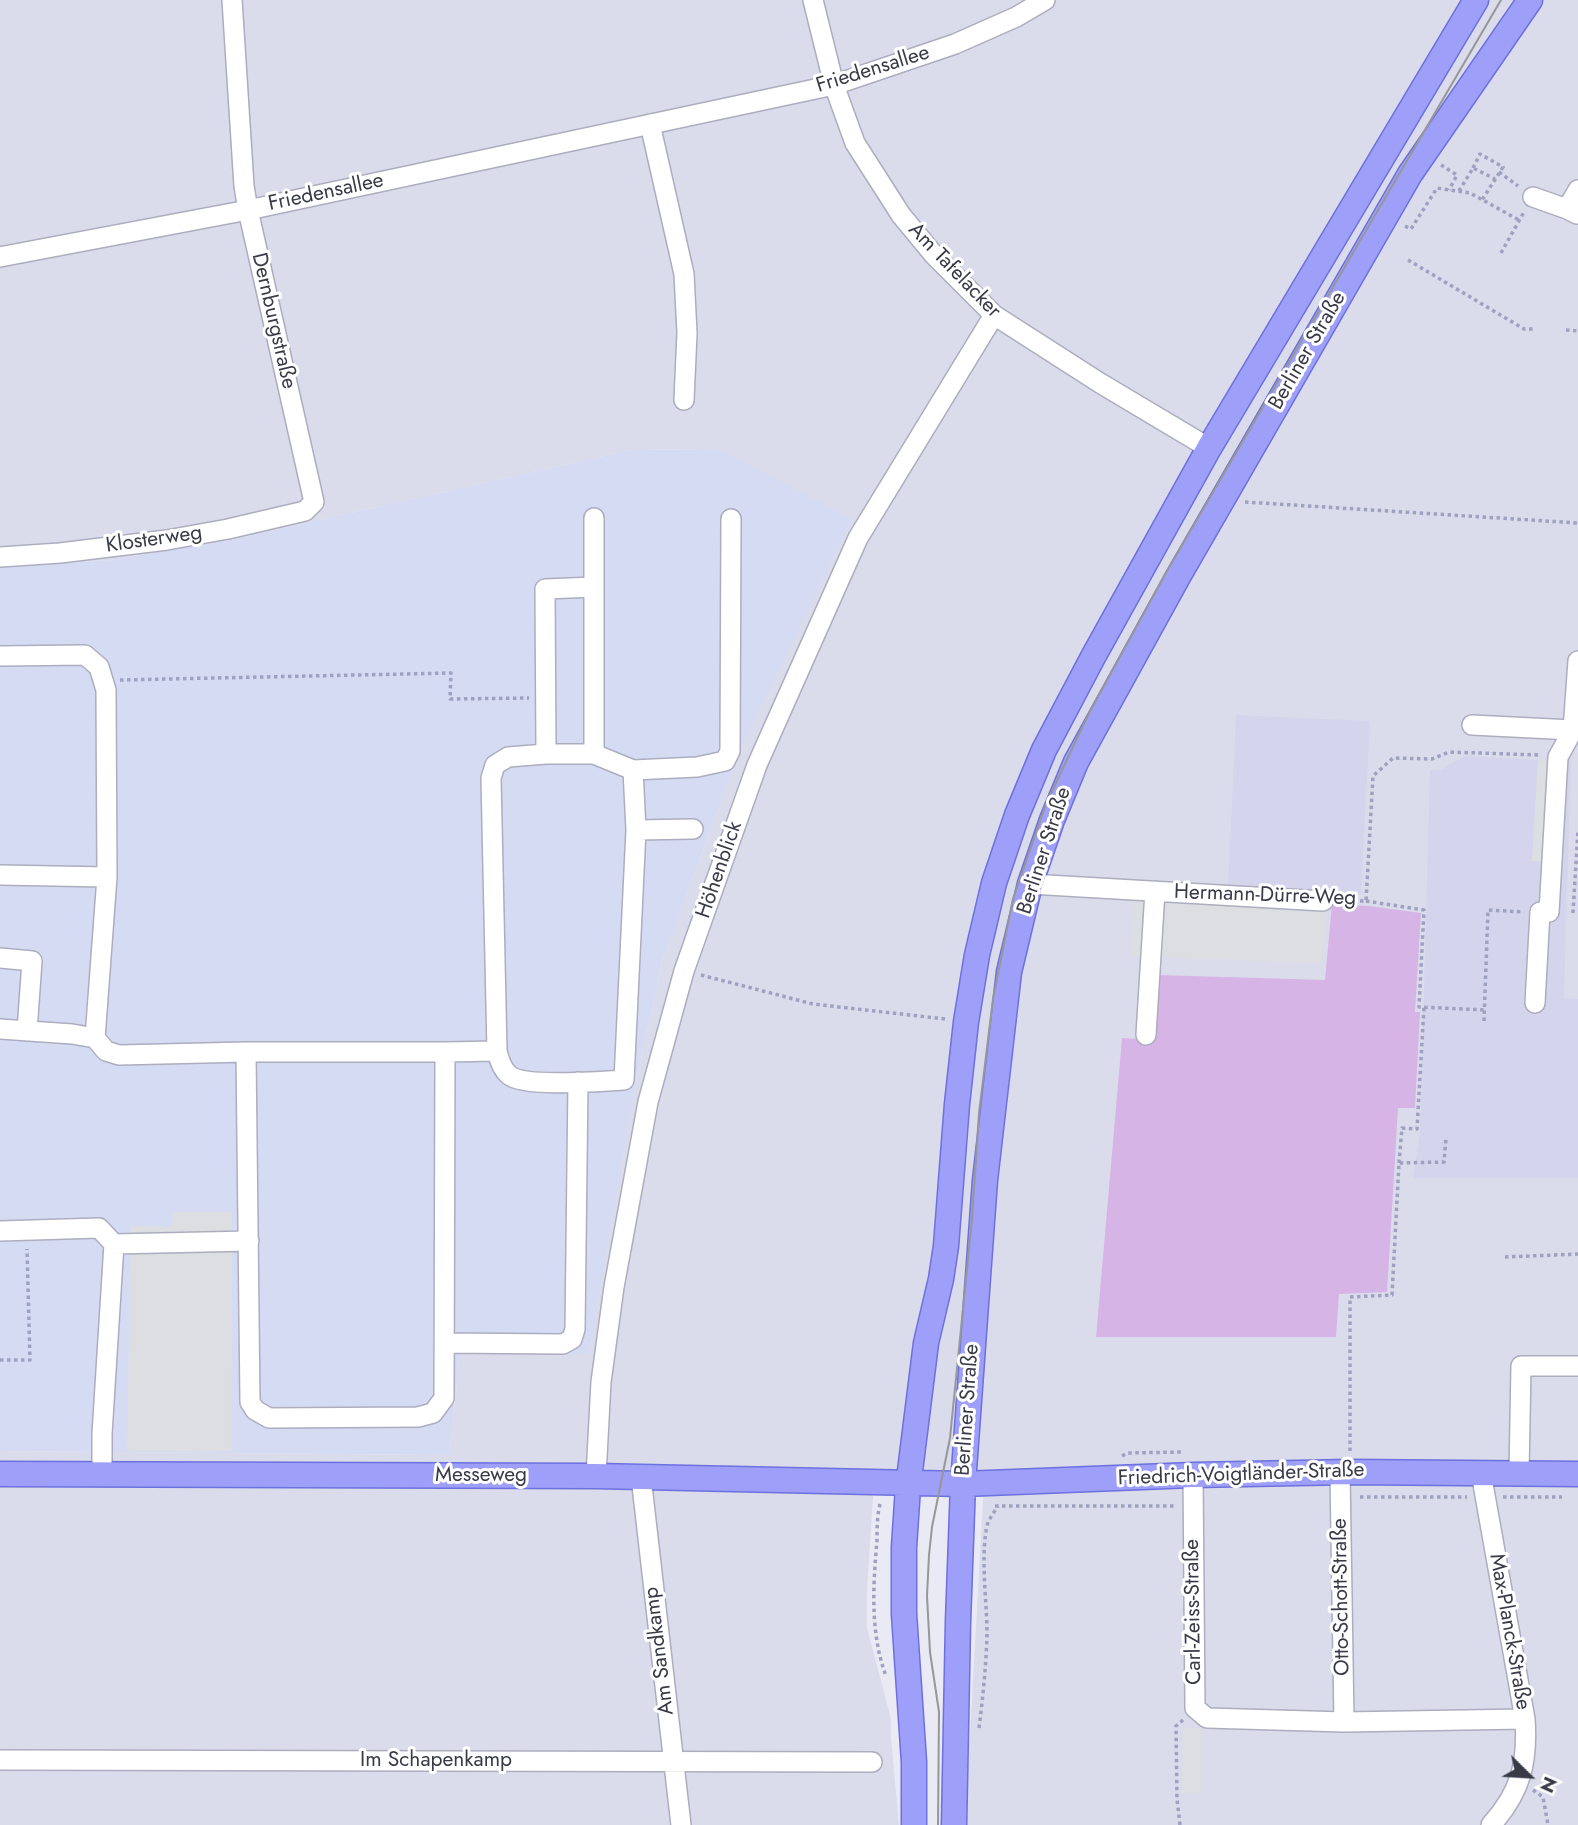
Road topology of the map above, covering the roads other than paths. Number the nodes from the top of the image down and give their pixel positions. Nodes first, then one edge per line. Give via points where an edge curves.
1 (232, 0) edge
2 (813, 0) edge
3 (1045, 0) edge
4 (1476, 0) edge
5 (1530, 0) edge
6 (834, 85) junction
7 (650, 124) junction
8 (1578, 190) edge
9 (1532, 197) road end
10 (248, 210) junction
11 (1573, 212) edge
12 (0, 257) edge
13 (994, 316) junction
14 (684, 400) dead end
15 (1209, 448) junction
16 (305, 511) joint
17 (594, 518) dead end
18 (731, 519) dead end
19 (0, 557) edge
20 (594, 587) junction
21 (0, 656) edge
22 (1578, 661) edge
23 (1472, 724) dead end
24 (1573, 730) junction
25 (546, 754) junction
26 (594, 754) junction
27 (633, 770) junction
28 (694, 829) dead end
29 (636, 830) junction
30 (0, 875) edge
31 (107, 877) junction
32 (1030, 884) junction
33 (1155, 891) junction
34 (1323, 901) road end
35 (0, 958) edge
36 (1535, 1003) dead end
37 (0, 1029) edge
38 (27, 1031) junction
39 (1146, 1035) dead end
40 (95, 1038) junction
41 (497, 1051) junction
42 (246, 1052) junction
43 (445, 1052) junction
44 (578, 1082) junction
45 (0, 1231) edge
46 (248, 1241) junction
47 (114, 1244) junction
48 (445, 1343) junction
49 (1578, 1366) edge
50 (1480, 1473) junction
51 (1519, 1473) junction
52 (0, 1474) edge
53 (102, 1474) junction
54 (1578, 1474) edge
55 (596, 1476) junction
56 (1343, 1476) junction
57 (640, 1477) junction
58 (908, 1482) junction
59 (963, 1484) junction
60 (1193, 1487) junction
61 (1525, 1719) junction
62 (1344, 1722) junction
63 (0, 1760) edge
64 (674, 1762) junction
65 (872, 1762) dead end
66 (681, 1825) edge
67 (914, 1825) edge
68 (954, 1825) edge
69 (1492, 1825) edge

1 - 10 street, Dernburgstraße
2 - 6 street, Am Tafelacker
3 - 6 street, Friedensallee via 955,44
4 - 15 main road, Berliner Straße
5 - 32 main road, Berliner Straße via 1410,174 1178,575 1076,762
6 - 7 street, Friedensallee
6 - 13 street, Am Tafelacker via 855,143 901,215
7 - 10 street, Friedensallee
7 - 14 street via 684,274
8 - 11 street
9 - 11 street
10 - 12 street, Friedensallee
10 - 16 street, Dernburgstraße via 314,502
13 - 15 street, Am Tafelacker
13 - 55 street, Höhenblick via 858,538 757,765 684,971 648,1102 616,1273 601,1382
15 - 58 main road, Berliner Straße via 1044,750 994,883 966,1022 946,1246 926,1343
16 - 19 street, Klosterweg via 167,540
17 - 20 street
18 - 27 street via 730,751 725,761 710,766
20 - 25 street via 545,589
20 - 26 street
21 - 31 street via 85,655 99,667 106,690
22 - 24 street
23 - 24 street
24 - 36 street via 1559,757 1549,912 1540,912
25 - 26 street
25 - 41 street via 508,757 495,765 491,778
26 - 27 street
27 - 29 street
28 - 29 street
29 - 44 street via 624,1080
30 - 31 street
31 - 40 street
32 - 33 street, Hermann-Dürre-Weg
32 - 59 main road, Berliner Straße via 1009,972 985,1180
33 - 34 street, Hermann-Dürre-Weg
33 - 39 street
35 - 38 street via 32,961
37 - 38 street
38 - 40 street
40 - 42 street via 106,1051 119,1055
41 - 43 street
41 - 44 street via 511,1077
42 - 43 street
42 - 46 street
43 - 48 street
44 - 48 street via 572,1339 563,1344
45 - 47 street via 99,1228
46 - 47 street
46 - 48 street via 250,1402 269,1418 418,1417 433,1413 444,1398
47 - 53 street
49 - 51 street via 1521,1366
50 - 51 main road, Friedrich-Voigtländer-Straße
50 - 56 main road, Friedrich-Voigtländer-Straße
50 - 61 street, Max-Planck-Straße
51 - 54 main road, Friedrich-Voigtländer-Straße
52 - 53 main road, Messeweg
53 - 55 main road, Messeweg
55 - 57 main road, Messeweg
56 - 60 main road, Friedrich-Voigtländer-Straße
56 - 62 street, Otto-Schott-Straße
57 - 58 main road, Messeweg
57 - 64 street, Am Sandkamp
58 - 59 main road, Messeweg
58 - 67 main road, Berliner Straße via 904,1614
59 - 60 main road, Friedrich-Voigtländer-Straße
59 - 68 main road, Berliner Straße
60 - 62 street, Carl-Zeiss-Straße via 1195,1708 1207,1718
61 - 62 street
61 - 69 street, Max-Planck-Straße via 1520,1780
63 - 64 street, Im Schapenkamp
64 - 65 street, Im Schapenkamp
64 - 66 street, Am Sandkamp

